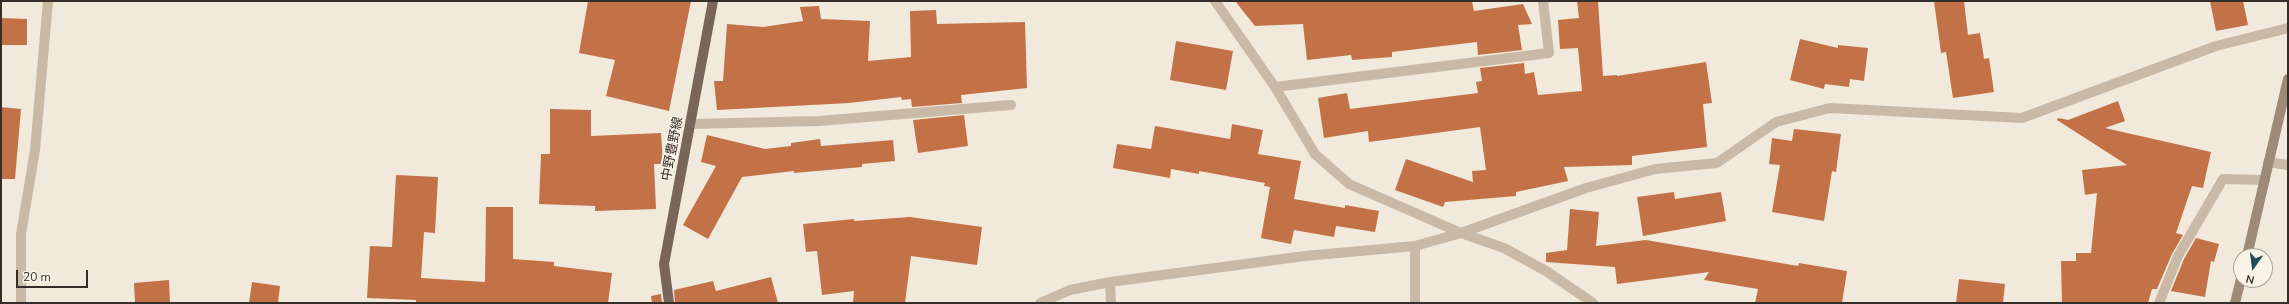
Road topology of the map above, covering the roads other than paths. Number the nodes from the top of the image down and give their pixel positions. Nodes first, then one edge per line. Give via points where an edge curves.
1 (48, 1) edge
2 (713, 1) edge
3 (1215, 1) edge
4 (1543, 1) edge
5 (2288, 28) edge
6 (2288, 79) edge
7 (1275, 87) junction
8 (1010, 105) dead end
9 (691, 124) junction
10 (2268, 162) junction
11 (2288, 165) edge
12 (2265, 180) junction
13 (1461, 233) junction
14 (1415, 246) junction
15 (2248, 248) edge
16 (1110, 282) junction
17 (2239, 288) edge
18 (21, 303) edge
19 (669, 303) edge
20 (1040, 303) edge
21 (1111, 303) edge
22 (1415, 303) edge
23 (1593, 303) edge
24 (2160, 303) edge
25 (2235, 303) edge

1 - 18 street via 35,150 21,234
2 - 9 main road, 中野豊野線
3 - 7 street
4 - 7 street via 1549,53
5 - 13 street via 2216,46 2022,118 1830,108 1776,122 1717,163 1655,169 1586,188
6 - 10 street
7 - 13 street via 1315,154 1349,184
8 - 9 street via 819,121
9 - 19 main road, 中野豊野線 via 664,264
10 - 11 street
10 - 12 street
12 - 15 street
12 - 24 street via 2223,179 2178,256
13 - 14 street
13 - 23 street via 1504,248 1546,270
14 - 16 street via 1305,256
14 - 22 street
16 - 20 street via 1070,290
16 - 21 street
17 - 25 street

